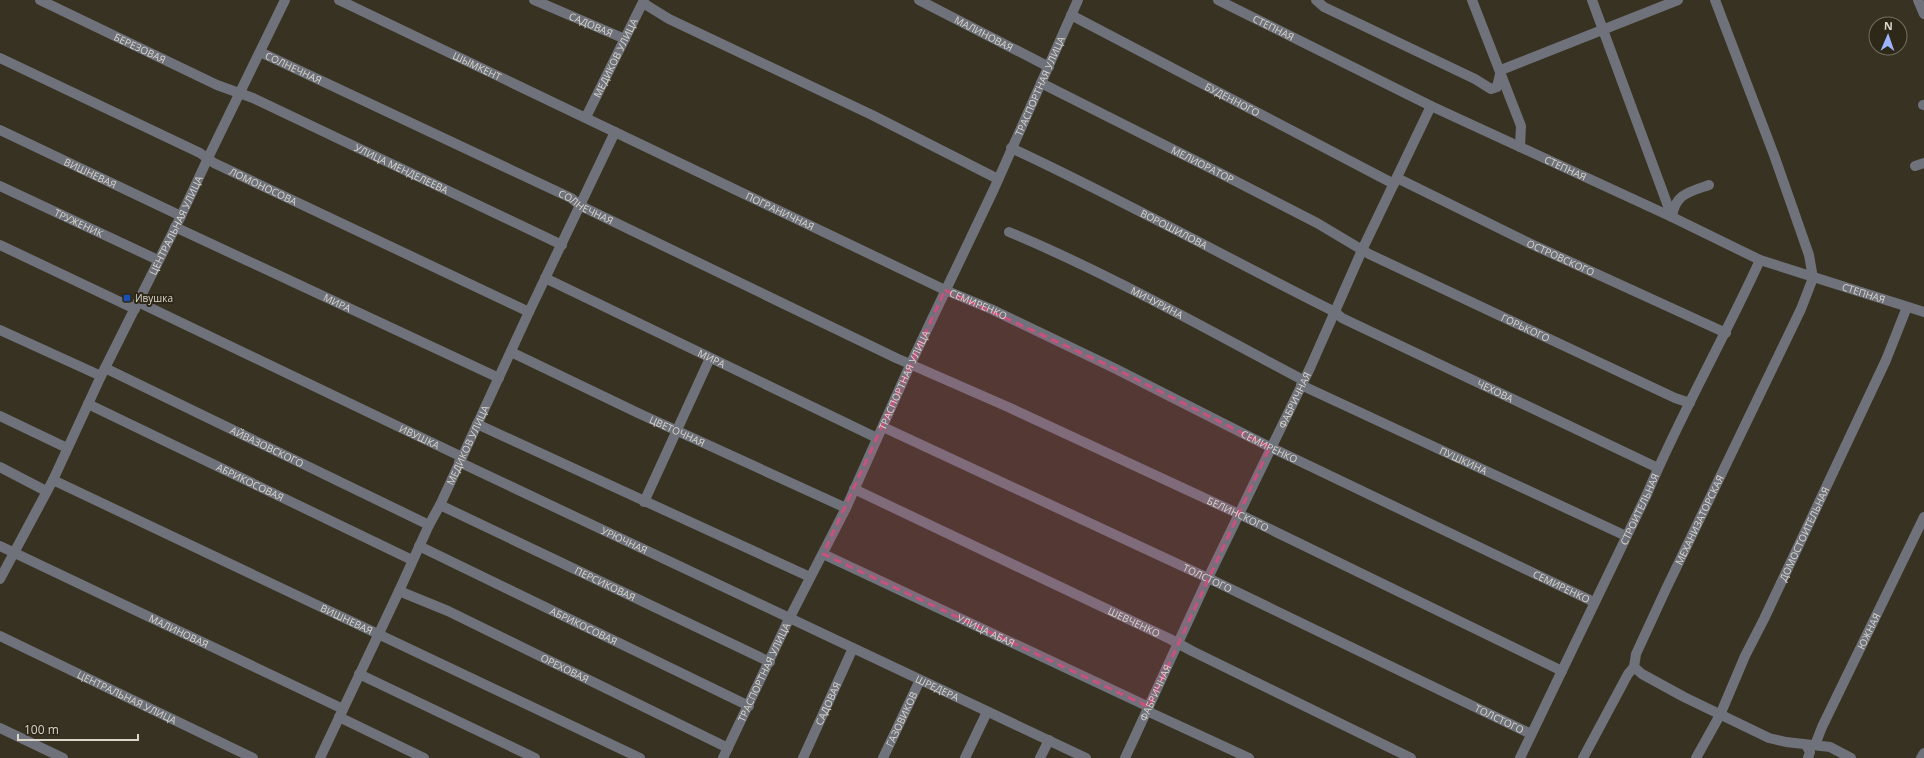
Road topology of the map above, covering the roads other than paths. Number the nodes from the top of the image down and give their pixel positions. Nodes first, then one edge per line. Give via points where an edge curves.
1 (40, 0) edge
2 (285, 0) edge
3 (339, 0) edge
4 (534, 0) edge
5 (919, 0) edge
6 (1078, 0) edge
7 (1218, 0) edge
8 (1316, 0) edge
9 (1472, 0) edge
10 (1592, 0) edge
11 (1678, 0) edge
12 (1715, 0) edge
13 (1918, 0) edge
14 (644, 2) edge
15 (1924, 14) edge
16 (1071, 15) junction
17 (1603, 29) junction
18 (625, 39) junction
19 (260, 52) junction
20 (0, 58) edge
21 (1048, 67) junction
22 (1501, 70) junction
23 (1041, 83) junction
24 (240, 94) junction
25 (1431, 106) junction
26 (586, 117) junction
27 (0, 130) edge
28 (615, 132) junction
29 (1520, 147) junction
30 (1012, 148) junction
31 (208, 158) junction
32 (998, 179) junction
33 (1396, 181) junction
34 (1708, 184) dead end
35 (0, 186) edge
36 (581, 206) junction
37 (181, 216) junction
38 (1672, 217) junction
39 (175, 227) junction
40 (1008, 232) dead end
41 (562, 244) junction
42 (0, 245) edge
43 (1363, 248) junction
44 (158, 260) junction
45 (1760, 260) junction
46 (545, 278) junction
47 (1813, 278) junction
48 (946, 290) junction
49 (137, 305) junction
50 (1907, 307) junction
51 (529, 312) junction
52 (1335, 312) junction
53 (1924, 312) edge
54 (0, 330) edge
55 (1726, 333) junction
56 (511, 352) junction
57 (710, 358) junction
58 (911, 363) junction
59 (103, 372) junction
60 (499, 378) junction
61 (1302, 383) junction
62 (1690, 403) junction
63 (88, 404) junction
64 (0, 416) edge
65 (477, 424) junction
66 (883, 427) junction
67 (677, 431) junction
68 (877, 438) junction
69 (1270, 447) junction
70 (67, 448) junction
71 (461, 460) junction
72 (0, 467) edge
73 (1658, 468) junction
74 (53, 480) junction
75 (854, 489) junction
76 (46, 491) junction
77 (644, 502) junction
78 (440, 505) junction
79 (846, 508) junction
80 (1239, 514) junction
81 (1924, 517) edge
82 (428, 525) junction
83 (1626, 536) junction
84 (0, 546) edge
85 (419, 546) junction
86 (14, 553) junction
87 (823, 554) junction
88 (412, 560) junction
89 (810, 577) junction
90 (1208, 578) junction
91 (0, 579) edge
92 (399, 591) junction
93 (1594, 602) junction
94 (789, 619) junction
95 (379, 635) junction
96 (0, 636) edge
97 (1178, 643) junction
98 (853, 648) junction
99 (770, 662) junction
100 (1634, 667) junction
101 (1562, 671) junction
102 (359, 674) junction
103 (920, 680) junction
104 (749, 706) junction
105 (1148, 709) junction
106 (987, 712) junction
107 (341, 713) junction
108 (1720, 715) junction
109 (0, 728) edge
110 (1531, 734) junction
111 (1048, 740) junction
112 (1811, 745) junction
113 (728, 748) junction
114 (1924, 753) edge
115 (63, 758) edge
116 (253, 758) edge
117 (320, 758) edge
118 (424, 758) edge
119 (535, 758) edge
120 (640, 758) edge
121 (723, 758) edge
122 (803, 758) edge
123 (883, 758) edge
124 (965, 758) edge
125 (1040, 758) edge
126 (1086, 758) edge
127 (1125, 758) edge
128 (1249, 758) edge
129 (1411, 758) edge
130 (1520, 758) edge
131 (1583, 758) edge
132 (1696, 758) edge
133 (1808, 758) edge
134 (1851, 758) edge
135 (1921, 758) edge

1 - 24 street, БЕРЕЗОВАЯ
2 - 19 street, ЦЕНТРАЛЬНАЯ УЛИЦА
3 - 26 street, ШЫМКЕНТ
4 - 18 street, САДОВАЯ
5 - 21 street, МАЛИНОВАЯ
6 - 16 street, ТРАСПОРТНАЯ УЛИЦА
7 - 25 street, СТЕПНАЯ
8 - 22 street via 1324,7 1491,89 1497,87
9 - 22 street
10 - 17 street
11 - 17 street
12 - 47 street via 1810,254
13 - 15 street
14 - 18 street, МЕДИКОВ УЛИЦА
14 - 32 street via 669,19 872,115
16 - 21 street, ТРАСПОРТНАЯ УЛИЦА
16 - 33 street, БУДЕННОГО
17 - 22 street
17 - 38 street
18 - 26 street, МЕДИКОВ УЛИЦА
19 - 24 street, ЦЕНТРАЛЬНАЯ УЛИЦА
19 - 36 street, СОЛНЕЧНАЯ via 563,195
20 - 31 street, ЛОМОНОСОВА
21 - 23 street, ТРАСПОРТНАЯ УЛИЦА
22 - 29 street via 1521,126
23 - 30 street, ТРАСПОРТНАЯ УЛИЦА
23 - 43 street, МЕЛИОРАТОР
24 - 31 street, ЦЕНТРАЛЬНАЯ УЛИЦА
24 - 41 street, УЛИЦА МЕНДЕЛЕЕВА
25 - 29 street, СТЕПНАЯ
25 - 33 street, ФАБРИЧНАЯ
26 - 28 street, ШЫМКЕНТ
27 - 37 street, ВИШНЕВАЯ
28 - 36 street, МЕДИКОВ УЛИЦА
28 - 48 street, ПОГРАНИЧНАЯ
29 - 38 street, СТЕПНАЯ
30 - 32 street, ТРАСПОРТНАЯ УЛИЦА
30 - 52 street, ВОРОШИЛОВА
31 - 37 street, ЦЕНТРАЛЬНАЯ УЛИЦА
31 - 51 street, ЛОМОНОСОВА
32 - 48 street, ТРАСПОРТНАЯ УЛИЦА
33 - 43 street, ФАБРИЧНАЯ
33 - 55 street, ОСТРОВСКОГО
34 - 38 street via 1685,194 1677,201 1673,206
35 - 44 street, ТРУЖЕНИК
36 - 41 street, МЕДИКОВ УЛИЦА
36 - 58 street, СОЛНЕЧНАЯ
37 - 39 street, ЦЕНТРАЛЬНАЯ УЛИЦА
38 - 45 street, СТЕПНАЯ
39 - 44 street, ЦЕНТРАЛЬНАЯ УЛИЦА
39 - 60 street, МИРА
40 - 61 street, МИЧУРИНА via 1104,275
41 - 46 street, МЕДИКОВ УЛИЦА
42 - 49 street, ИВУШКА
43 - 52 street, ФАБРИЧНАЯ
43 - 62 street, ГОРЬКОГО via 1369,254
44 - 49 street, ЦЕНТРАЛЬНАЯ УЛИЦА
45 - 47 street, СТЕПНАЯ
45 - 55 street, СТРОИТЕЛЬНАЯ
46 - 51 street, МЕДИКОВ УЛИЦА
46 - 57 street, МИРА
47 - 50 street, СТЕПНАЯ
47 - 100 street, МЕХАНИЗАТОРСКАЯ via 1789,334 1636,654
48 - 58 street, ТРАСПОРТНАЯ УЛИЦА
48 - 69 street, СЕМИРЕНКО via 1114,368
49 - 59 street, ЦЕНТРАЛЬНАЯ УЛИЦА
49 - 71 street, ИВУШКА
50 - 53 street, СТЕПНАЯ
50 - 108 street, ДОМОСТОИТЕЛЬНАЯ via 1886,360 1745,656
51 - 56 street, МЕДИКОВ УЛИЦА
52 - 61 street, ФАБРИЧНАЯ
52 - 73 street, ЧЕХОВА via 1342,318
54 - 59 street, АЙВАЗОВСКОГО
55 - 62 street, СТРОИТЕЛЬНАЯ
56 - 60 street, МЕДИКОВ УЛИЦА
56 - 67 street, ЦВЕТОЧНАЯ
57 - 67 street
57 - 68 street, МИРА
58 - 66 street, ТРАСПОРТНАЯ УЛИЦА
58 - 80 street, БЕЛИНСКОГО
59 - 63 street, ЦЕНТРАЛЬНАЯ УЛИЦА
59 - 82 street, АЙВАЗОВСКОГО
60 - 65 street, МЕДИКОВ УЛИЦА
61 - 69 street, ФАБРИЧНАЯ
61 - 83 street, ПУШКИНА
62 - 73 street, СТРОИТЕЛЬНАЯ
63 - 70 street, ЦЕНТРАЛЬНАЯ УЛИЦА
63 - 88 street, АБРИКОСОВАЯ
64 - 70 street
65 - 71 street, МЕДИКОВ УЛИЦА
65 - 77 street
66 - 68 street, ТРАСПОРТНАЯ УЛИЦА
66 - 90 street, ТОЛСТОГО
67 - 77 street
67 - 79 street, ЦВЕТОЧНАЯ
68 - 75 street, ТРАСПОРТНАЯ УЛИЦА
69 - 80 street, ФАБРИЧНАЯ
69 - 93 street, СЕМИРЕНКО
70 - 74 street, ЦЕНТРАЛЬНАЯ УЛИЦА
71 - 78 street, МЕДИКОВ УЛИЦА
71 - 94 street, УРЮЧНАЯ
72 - 76 street
73 - 83 street, СТРОИТЕЛЬНАЯ
74 - 76 street, ЦЕНТРАЛЬНАЯ УЛИЦА
74 - 95 street, ВИШНЕВАЯ
75 - 79 street, ТРАСПОРТНАЯ УЛИЦА
75 - 97 street, ШЕВЧЕНКО
76 - 86 street, ЦЕНТРАЛЬНАЯ УЛИЦА
77 - 89 street
78 - 82 street, МЕДИКОВ УЛИЦА
78 - 99 street, ПЕРСИКОВАЯ
79 - 87 street, ТРАСПОРТНАЯ УЛИЦА
80 - 90 street, ФАБРИЧНАЯ
80 - 101 street, БЕЛИНСКОГО
81 - 112 street, ЮЖНАЯ
82 - 85 street, МЕДИКОВ УЛИЦА
83 - 93 street, СТРОИТЕЛЬНАЯ
84 - 86 street
85 - 88 street, МЕДИКОВ УЛИЦА
85 - 104 street, АБРИКОСОВАЯ
86 - 91 street, ЦЕНТРАЛЬНАЯ УЛИЦА
86 - 107 street, МАЛИНОВАЯ
87 - 89 street, ТРАСПОРТНАЯ УЛИЦА
87 - 105 street, УЛИЦА АБАЯ
88 - 92 street, МЕДИКОВ УЛИЦА
89 - 94 street, ТРАСПОРТНАЯ УЛИЦА
90 - 97 street, ФАБРИЧНАЯ
90 - 110 street, ТОЛСТОГО
92 - 95 street, МЕДИКОВ УЛИЦА
92 - 113 street, ОРЕХОВАЯ via 448,612
93 - 101 street, СТРОИТЕЛЬНАЯ
94 - 98 street, ШРЕДЕРА
94 - 99 street, ТРАСПОРТНАЯ УЛИЦА
95 - 102 street, МЕДИКОВ УЛИЦА
95 - 120 street, ВИШНЕВАЯ
96 - 116 street, ЦЕНТРАЛЬНАЯ УЛИЦА
97 - 105 street, ФАБРИЧНАЯ
97 - 129 street, ШЕВЧЕНКО
98 - 103 street, ШРЕДЕРА
98 - 122 street, САДОВАЯ
99 - 104 street, ТРАСПОРТНАЯ УЛИЦА
100 - 108 street via 1642,674
100 - 131 street, МЕХАНИЗАТОРСКАЯ
101 - 110 street, СТРОИТЕЛЬНАЯ
102 - 107 street, МЕДИКОВ УЛИЦА
102 - 119 street
103 - 106 street, ШРЕДЕРА
103 - 123 street, ГАЗОВИКОВ
104 - 113 street, ТРАСПОРТНАЯ УЛИЦА
105 - 127 street, ФАБРИЧНАЯ
105 - 128 street, УЛИЦА АБАЯ
106 - 111 street, ШРЕДЕРА
106 - 124 street
107 - 117 street, МЕДИКОВ УЛИЦА
107 - 118 street, МАЛИНОВАЯ
108 - 112 street via 1768,738
108 - 132 street, ДОМОСТОИТЕЛЬНАЯ
109 - 115 street
110 - 130 street, СТРОИТЕЛЬНАЯ
111 - 125 street
111 - 126 street, ШРЕДЕРА
112 - 133 street, ЮЖНАЯ
112 - 134 street via 1830,748
113 - 121 street, ТРАСПОРТНАЯ УЛИЦА
114 - 135 street

